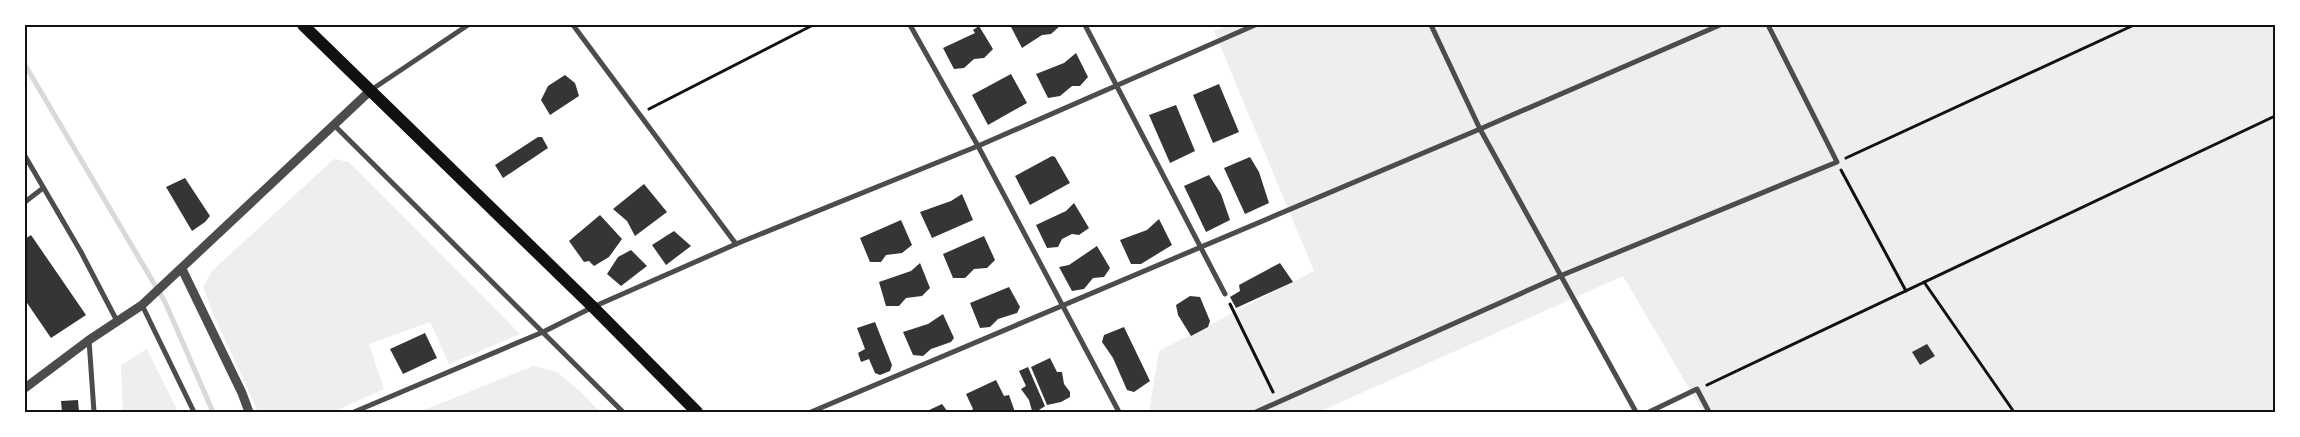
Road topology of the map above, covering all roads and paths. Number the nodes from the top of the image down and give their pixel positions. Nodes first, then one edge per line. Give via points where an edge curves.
1 (303, 25) edge
2 (468, 25) edge
3 (572, 25) edge
4 (813, 25) edge
5 (910, 25) edge
6 (1086, 25) edge
7 (1255, 25) edge
8 (1431, 25) edge
9 (1720, 25) edge
10 (1768, 25) edge
11 (2134, 25) edge
12 (1117, 85) junction
13 (371, 90) junction
14 (639, 114) junction
15 (2275, 116) edge
16 (335, 126) junction
17 (1480, 129) junction
18 (978, 146) junction
19 (25, 156) edge
20 (1837, 162) junction
21 (44, 188) junction
22 (25, 202) edge
23 (736, 244) junction
24 (1201, 248) junction
25 (182, 269) junction
26 (1560, 276) junction
27 (1924, 282) junction
28 (1906, 291) junction
29 (1225, 294) joint
30 (142, 305) junction
31 (593, 307) junction
32 (1063, 307) junction
33 (117, 321) junction
34 (543, 332) junction
35 (89, 340) junction
36 (25, 388) edge
37 (1697, 389) junction
38 (1278, 402) junction
39 (94, 412) edge
40 (194, 412) edge
41 (249, 412) edge
42 (354, 412) edge
43 (622, 412) edge
44 (697, 412) edge
45 (811, 412) edge
46 (1119, 412) edge
47 (1256, 412) edge
48 (1636, 412) edge
49 (1649, 412) edge
50 (1709, 412) edge
51 (2014, 412) edge

1 - 13 main road
2 - 13 street
3 - 14 street
4 - 14 path
5 - 18 street
6 - 12 street
7 - 12 street
8 - 17 street
9 - 17 street
10 - 20 street
11 - 20 path
12 - 18 street
12 - 24 street
13 - 16 street
13 - 31 main road
14 - 23 street
15 - 27 path
16 - 25 street
16 - 34 street
17 - 24 street
17 - 26 street
18 - 23 street
18 - 32 street
19 - 21 street
20 - 26 street
20 - 28 path
21 - 22 street
21 - 33 street
23 - 31 street
24 - 29 street
24 - 32 street
25 - 30 street
25 - 41 street
26 - 38 street
26 - 48 street
27 - 28 path
27 - 51 path
28 - 37 path
29 - 38 path
30 - 33 street
30 - 40 street
31 - 34 street
31 - 44 main road
32 - 45 street
32 - 46 street
33 - 35 street
34 - 42 street
34 - 43 street
35 - 36 street
35 - 39 street
37 - 49 street
37 - 50 street
38 - 47 street

